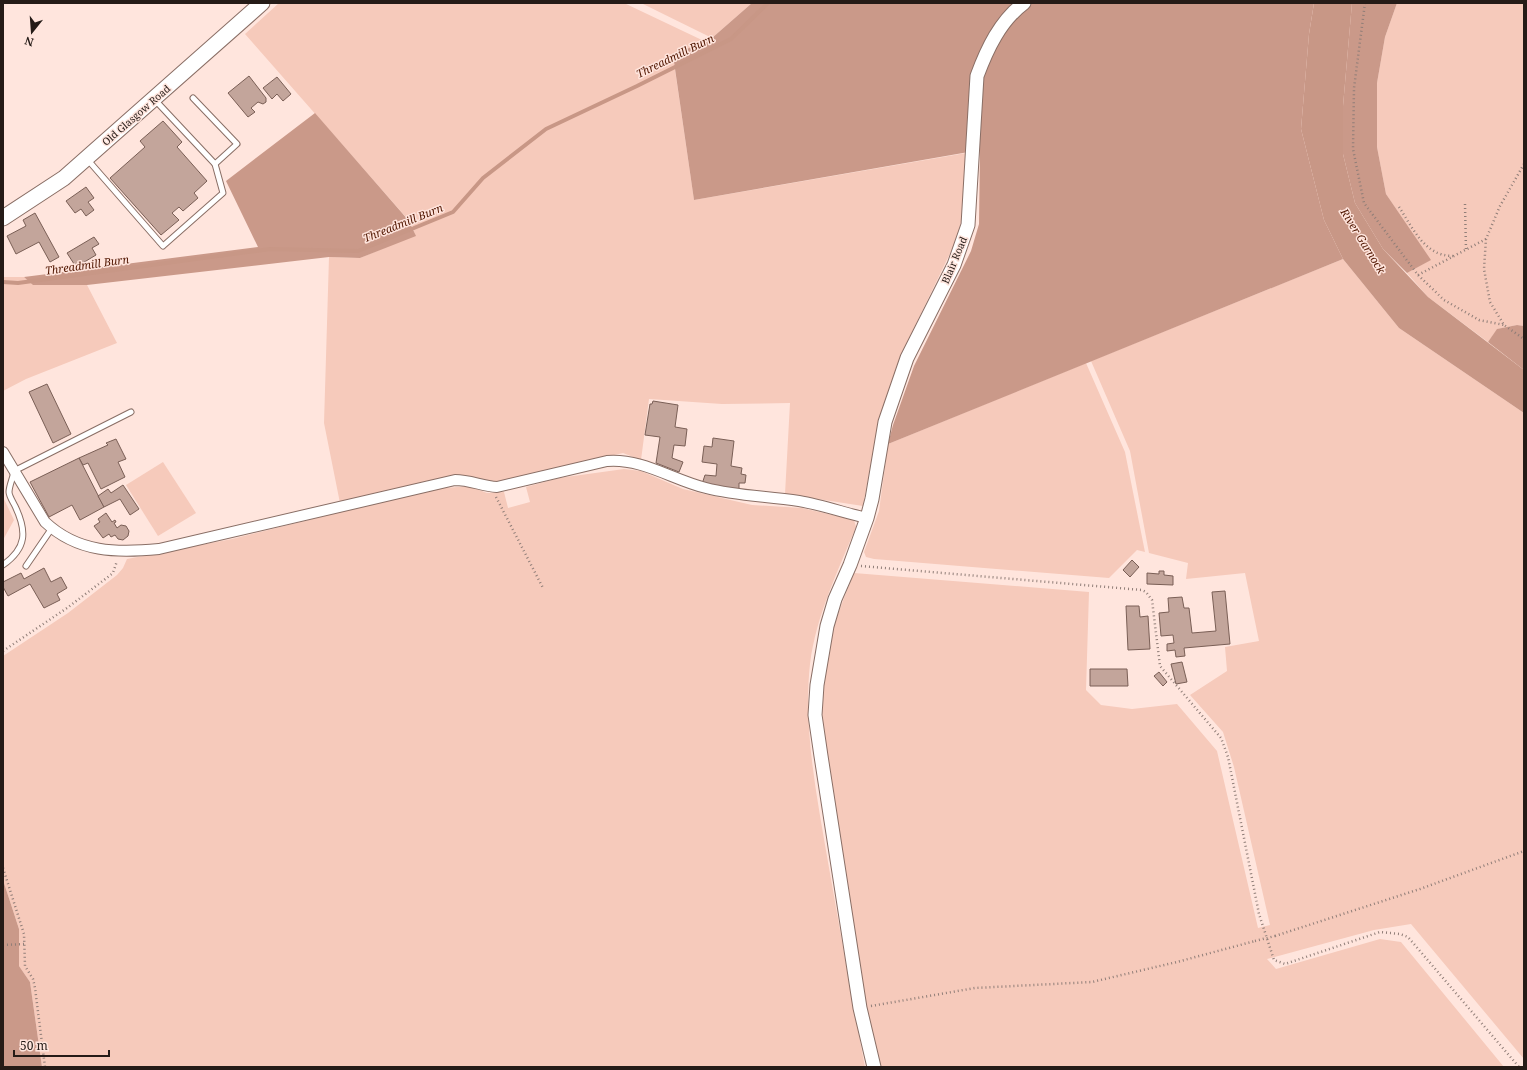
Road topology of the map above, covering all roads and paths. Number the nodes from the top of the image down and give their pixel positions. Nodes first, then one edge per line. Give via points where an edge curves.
1 (262, 3) edge
2 (1024, 3) edge
3 (1365, 3) edge
4 (193, 98) dead end
5 (154, 99) junction
6 (86, 158) junction
7 (215, 164) junction
8 (1524, 164) edge
9 (1465, 204) dead end
10 (1399, 207) dead end
11 (3, 218) edge
12 (1486, 239) junction
13 (1466, 250) junction
14 (1453, 256) junction
15 (1418, 275) junction
16 (1504, 325) junction
17 (1524, 339) edge
18 (131, 412) dead end
19 (3, 452) edge
20 (14, 471) junction
21 (491, 487) junction
22 (867, 518) junction
23 (52, 528) junction
24 (118, 552) junction
25 (3, 565) edge
26 (850, 565) junction
27 (26, 566) dead end
28 (543, 588) dead end
29 (3, 651) edge
30 (1524, 851) edge
31 (3, 868) edge
32 (25, 944) junction
33 (3, 945) edge
34 (861, 1012) junction
35 (873, 1063) edge
36 (45, 1067) edge
37 (1519, 1067) edge

1 - 5 main road, Old Glasgow Road
2 - 22 street, Blair Road via 1013,11 997,33 985,54 977,76 968,225 954,264 907,358 892,401 885,422
3 - 15 path via 1354,88 1353,149 1364,203
4 - 7 lane via 237,144
5 - 6 main road, Old Glasgow Road
5 - 7 lane
6 - 7 lane via 163,246 223,193
6 - 11 main road, Old Glasgow Road via 64,178
8 - 12 path via 1500,206
9 - 13 path
10 - 14 path via 1430,250 1442,256
12 - 13 path
12 - 16 path via 1484,268 1490,302
13 - 14 path
14 - 15 path
15 - 16 path via 1444,300 1479,320
16 - 17 path
18 - 20 lane
19 - 20 street
20 - 23 street via 45,522
20 - 25 lane via 9,493 21,519 24,538 12,558
21 - 22 street via 621,460 635,462 682,481 730,494 800,501
21 - 24 street via 468,480 455,480 159,549
21 - 28 path
22 - 26 street, Blair Road
23 - 24 street via 71,540
23 - 27 lane
24 - 29 path via 113,573
26 - 34 street, Blair Road via 835,599 827,626 820,657 816,715
26 - 37 path via 1146,592 1152,600 1160,666 1221,738 1228,757 1259,914 1274,960 1285,964 1380,932 1408,937
30 - 34 path, bridge via 1420,889 1275,936 1177,962 1092,982 975,988
31 - 32 path
32 - 33 path
32 - 36 path via 25,966 35,988
34 - 35 street, Blair Road

